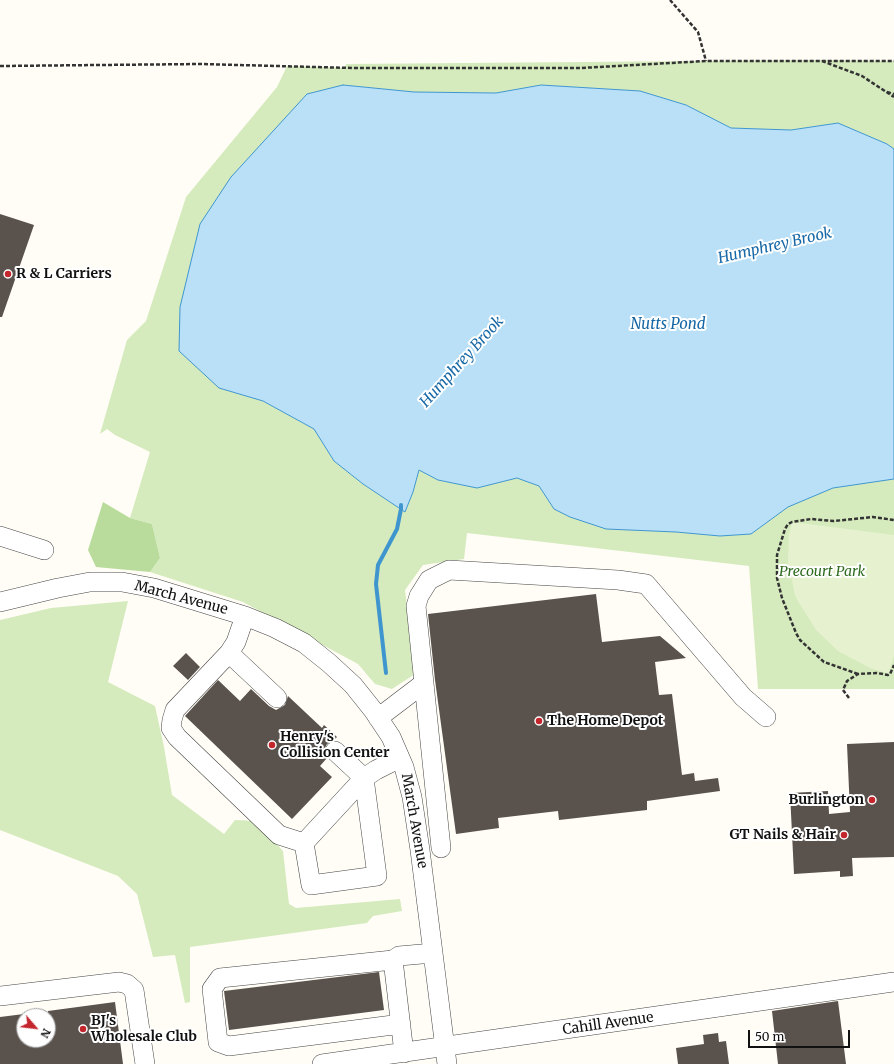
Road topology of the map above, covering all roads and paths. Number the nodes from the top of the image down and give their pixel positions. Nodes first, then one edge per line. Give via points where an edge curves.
1 (670, 0) edge
2 (819, 60) junction
3 (706, 61) junction
4 (894, 62) edge
5 (0, 66) edge
6 (884, 91) junction
7 (894, 94) edge
8 (894, 98) edge
9 (894, 520) edge
10 (0, 536) edge
11 (44, 550) dead end
12 (0, 602) edge
13 (245, 616) junction
14 (230, 653) junction
15 (894, 665) edge
16 (858, 674) junction
17 (424, 683) junction
18 (277, 698) dead end
19 (849, 698) dead end
20 (378, 718) junction
21 (766, 718) dead end
22 (334, 751) dead end
23 (400, 758) junction
24 (364, 778) junction
25 (304, 843) junction
26 (441, 848) dead end
27 (433, 953) junction
28 (393, 960) junction
29 (894, 982) edge
30 (0, 996) edge
31 (401, 1024) junction
32 (404, 1053) junction
33 (445, 1056) edge
34 (145, 1064) edge
35 (322, 1064) edge

1 - 3 path via 698,32
2 - 3 path
2 - 4 path
2 - 6 path via 862,76
3 - 5 path via 582,68 353,68 200,64
6 - 7 path
6 - 8 path
9 - 16 path via 873,517 792,522 785,529 777,555 777,578 782,598 800,640 824,662
10 - 11 street
12 - 13 street, March Avenue via 90,582 122,582 154,588
13 - 14 street
13 - 20 street, March Avenue via 275,628 304,644 329,663 353,685
14 - 18 street
14 - 25 street via 175,710 171,728 177,737 279,835
15 - 16 path via 888,676 877,673
16 - 19 path via 844,686 843,690
17 - 20 street
17 - 21 street via 416,606 429,580 449,570 618,580 646,584 743,697
17 - 26 street
20 - 23 street, March Avenue via 391,737
22 - 24 street
23 - 24 street
23 - 27 street, March Avenue via 412,797
24 - 25 street
24 - 25 street via 377,876 311,885
27 - 28 street via 399,956
27 - 33 street, March Avenue
28 - 31 street
28 - 31 street via 220,978 212,989 218,1042 228,1046
29 - 33 street, Cahill Avenue
30 - 34 street via 120,982 127,984 134,990
31 - 32 street
32 - 33 street, Cahill Avenue
32 - 35 street, Cahill Avenue

